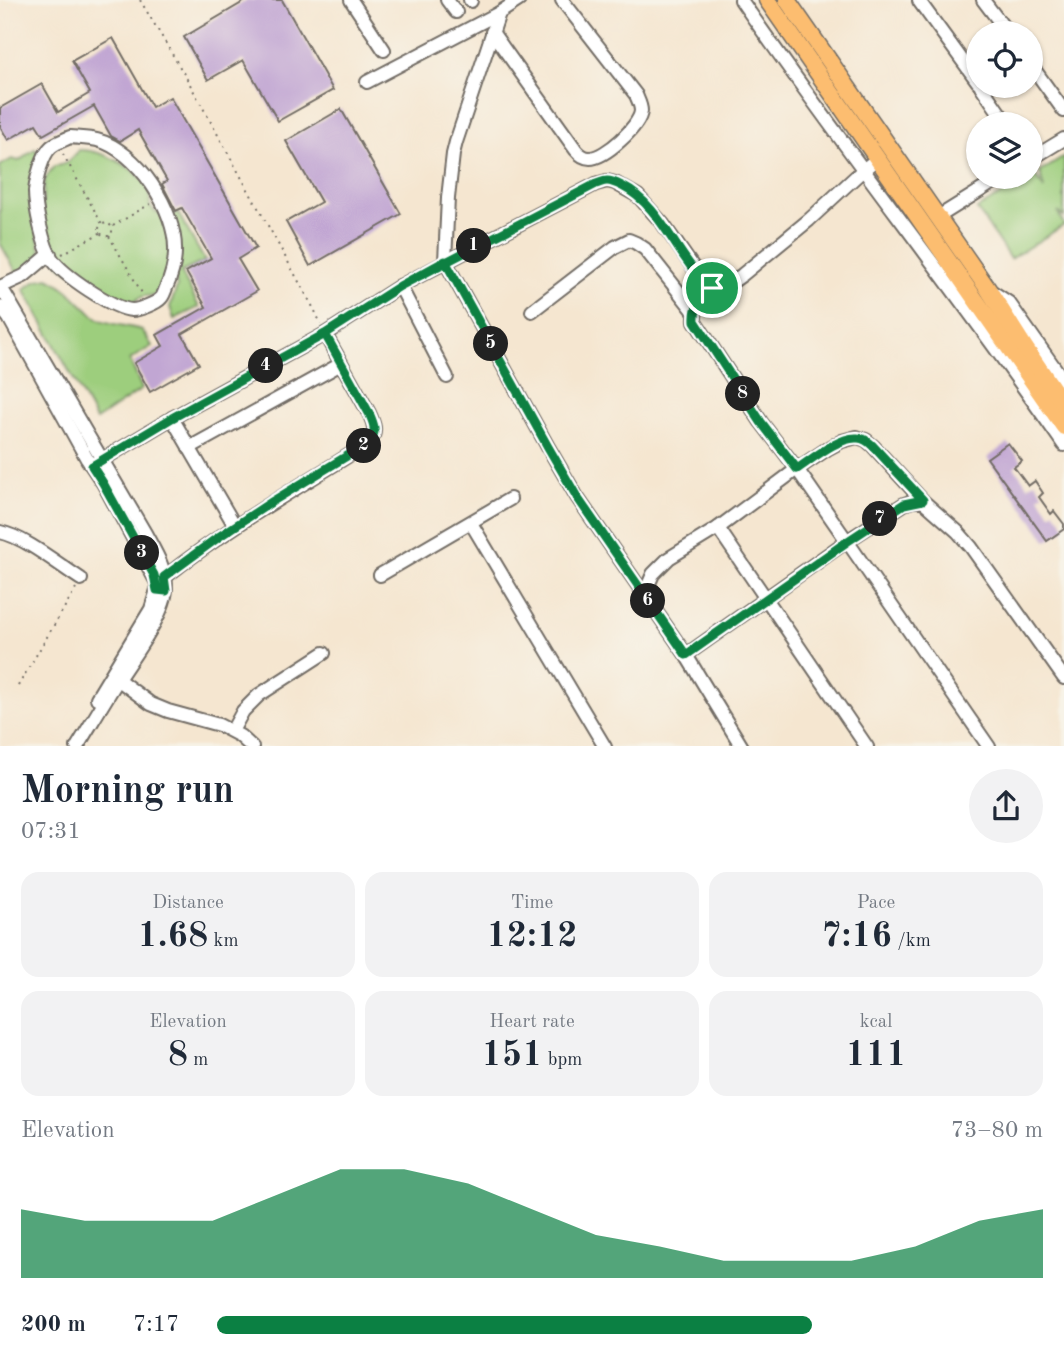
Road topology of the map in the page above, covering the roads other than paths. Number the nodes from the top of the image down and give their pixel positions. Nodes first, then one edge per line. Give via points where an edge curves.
1 (351, 0) edge
2 (447, 0) edge
3 (519, 0) edge
4 (562, 0) edge
5 (741, 0) edge
6 (767, 0) edge
7 (787, 0) edge
8 (984, 0) edge
9 (919, 1) edge
10 (456, 12) dead end
11 (499, 13) junction
12 (999, 21) edge
13 (492, 32) junction
14 (384, 50) dead end
15 (966, 66) edge
16 (367, 82) dead end
17 (1043, 82) edge
18 (1064, 111) edge
19 (1064, 139) edge
20 (1043, 152) edge
21 (877, 159) junction
22 (863, 170) junction
23 (983, 189) edge
24 (938, 217) junction
25 (51, 257) junction
26 (445, 261) junction
27 (400, 286) junction
28 (712, 288) junction
29 (988, 289) junction
30 (0, 290) edge
31 (0, 307) edge
32 (694, 311) junction
33 (532, 312) dead end
34 (325, 334) junction
35 (1020, 353) junction
36 (341, 364) junction
37 (447, 377) dead end
38 (1064, 381) edge
39 (1064, 405) edge
40 (172, 418) junction
41 (1064, 427) edge
42 (1064, 445) edge
43 (189, 448) junction
44 (97, 463) junction
45 (797, 469) junction
46 (510, 499) dead end
47 (923, 500) junction
48 (471, 523) junction
49 (235, 526) junction
50 (718, 528) junction
51 (0, 532) edge
52 (848, 541) junction
53 (380, 575) dead end
54 (164, 577) junction
55 (81, 579) road end
56 (162, 590) junction
57 (644, 595) junction
58 (766, 598) junction
59 (324, 653) dead end
60 (686, 655) junction
61 (115, 677) junction
62 (1064, 678) edge
63 (232, 731) junction
64 (69, 746) edge
65 (78, 746) edge
66 (251, 746) edge
67 (604, 746) edge
68 (741, 746) edge
69 (866, 746) edge
70 (988, 746) edge

1 - 14 street
2 - 10 street
3 - 11 street
4 - 13 street via 640,104 633,127 601,156 582,156 576,150
5 - 22 street
6 - 21 main road
7 - 24 main road
8 - 12 street
9 - 15 street
11 - 13 street
11 - 16 street
13 - 26 street via 453,154
17 - 18 street
19 - 20 street
21 - 22 street
21 - 35 main road
22 - 28 street via 743,275 724,288
22 - 42 street
23 - 24 street
24 - 29 main road
25 - 25 street via 42,238 35,192 42,160 51,146 70,137 97,140 119,150 145,174 171,221 176,251 162,297 132,310 78,283
25 - 30 street
26 - 27 street
26 - 28 street via 607,181 628,189 645,203
26 - 57 street via 577,497
27 - 34 street
27 - 37 street
28 - 32 street
29 - 35 main road
29 - 38 street via 1009,303
30 - 44 street
31 - 44 street
32 - 33 street via 645,249 629,240
32 - 45 street via 711,347
34 - 36 street
34 - 40 street
35 - 39 main road
35 - 41 main road
36 - 43 street
36 - 49 street via 369,413 374,436
40 - 43 street
40 - 44 street
43 - 49 street
44 - 54 street via 145,533
44 - 56 street via 103,483
45 - 47 street via 842,441 857,437 873,446
45 - 50 street
45 - 52 street
46 - 48 street
47 - 52 street via 904,504
47 - 62 street via 971,547
48 - 53 street
48 - 67 street
49 - 54 street
50 - 57 street via 660,566
50 - 58 street
51 - 55 street
52 - 58 street
52 - 70 street
54 - 56 street
56 - 61 street via 161,609
57 - 60 street
58 - 60 street
58 - 69 street
59 - 63 street via 259,695
60 - 68 street
61 - 63 street via 151,704
61 - 64 street
61 - 65 street
63 - 66 street

